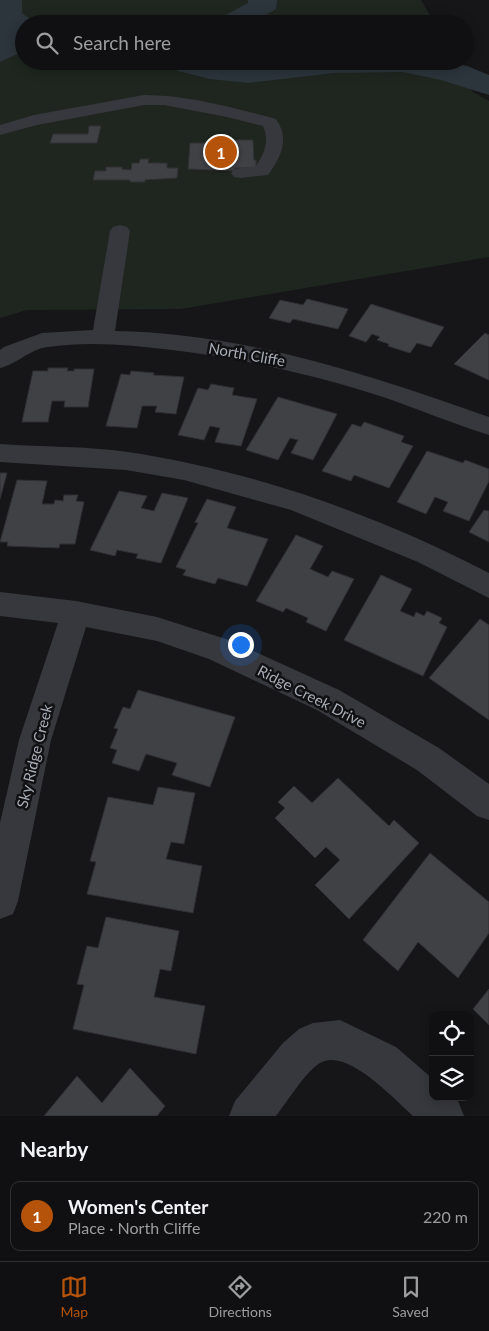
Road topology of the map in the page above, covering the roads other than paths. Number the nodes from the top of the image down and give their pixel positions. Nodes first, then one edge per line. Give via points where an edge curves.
1 (0, 130) edge
2 (240, 173) dead end
3 (120, 231) dead end
4 (104, 337) junction
5 (0, 361) edge
6 (489, 426) edge
7 (0, 453) edge
8 (489, 586) edge
9 (0, 604) edge
10 (76, 613) junction
11 (489, 804) edge
12 (0, 901) edge
13 (250, 1116) edge
14 (443, 1116) edge

1 - 2 street via 84,110 164,100 270,123 276,134 275,148 262,171
3 - 4 street
4 - 5 street, North Cliffe via 42,340 12,352
4 - 6 street, North Cliffe via 207,347 293,363 392,392
7 - 8 street via 126,461 184,471 298,502 428,554
9 - 10 street, Ridge Creek Drive
10 - 11 street, Ridge Creek Drive via 157,629 226,653 328,700 428,759
10 - 12 street, Sky Ridge Creek via 35,740
13 - 14 street via 312,1043 340,1040 382,1061

